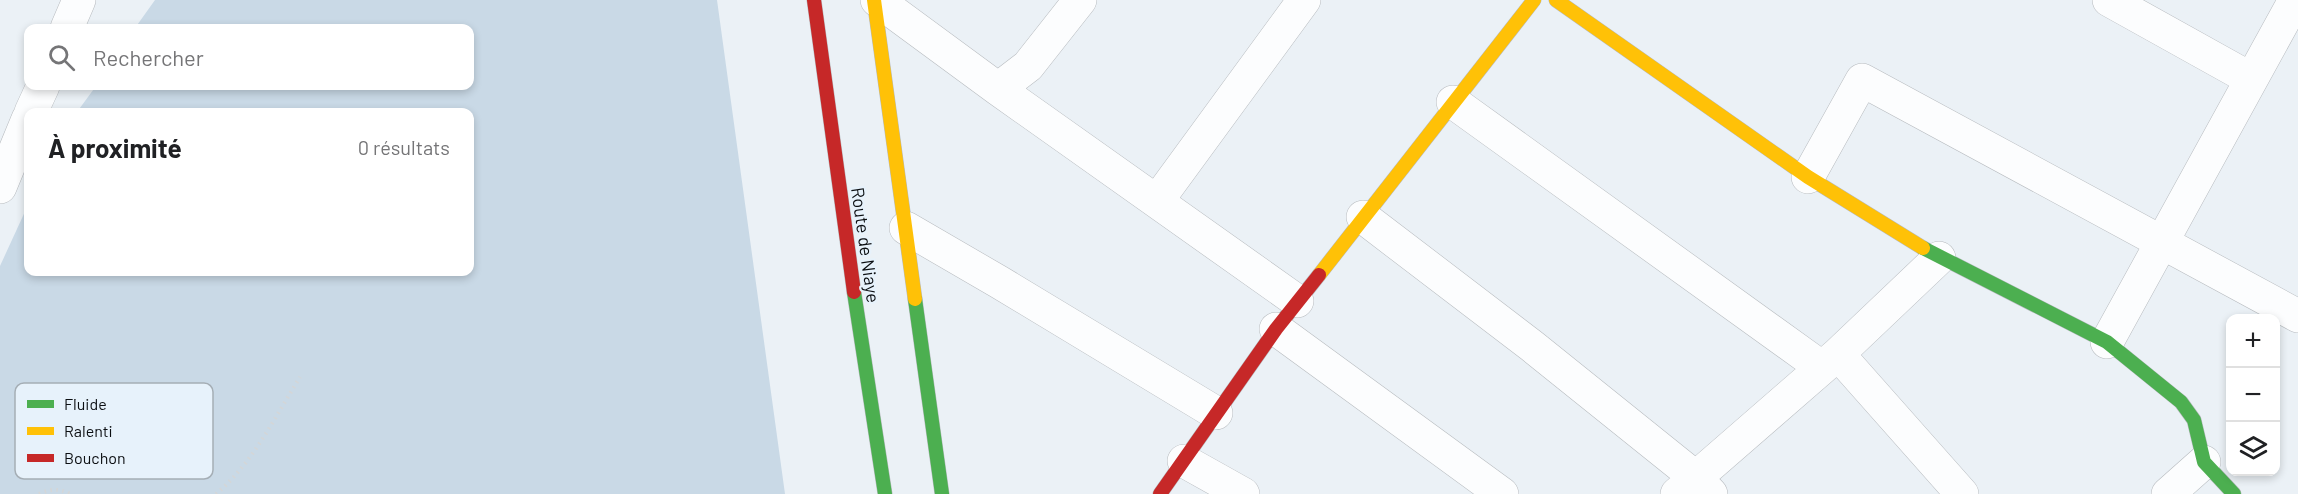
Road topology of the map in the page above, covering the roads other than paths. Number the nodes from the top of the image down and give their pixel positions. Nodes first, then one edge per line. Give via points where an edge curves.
1 (79, 0) edge
2 (814, 0) edge
3 (1080, 0) edge
4 (1304, 0) edge
5 (1534, 0) edge
6 (2109, 0) edge
7 (2295, 0) edge
8 (879, 1) edge
9 (1577, 6) edge
10 (69, 24) edge
11 (2251, 79) junction
12 (998, 89) junction
13 (41, 90) edge
14 (1453, 102) junction
15 (33, 108) edge
16 (24, 129) edge
17 (1808, 177) junction
18 (0, 187) edge
19 (1156, 201) junction
20 (1363, 218) junction
21 (906, 228) junction
22 (2162, 241) junction
23 (1939, 258) junction
24 (1298, 301) junction
25 (2298, 316) edge
26 (1276, 329) junction
27 (2107, 342) junction
28 (1830, 361) junction
29 (1216, 413) junction
30 (1184, 461) junction
31 (2204, 462) junction
32 (1694, 488) edge
33 (885, 494) edge
34 (942, 494) edge
35 (1160, 494) edge
36 (1243, 494) edge
37 (1502, 494) edge
38 (1962, 494) edge
39 (2168, 494) edge
40 (2234, 494) edge

1 - 10 street
2 - 33 street, Route de Niaye via 843,224
3 - 12 street via 1028,66
4 - 19 street
5 - 14 street
6 - 11 street
7 - 11 street
8 - 12 street
8 - 21 street
9 - 17 street
11 - 22 street
12 - 19 street
13 - 15 street
14 - 20 street
14 - 28 street
16 - 18 street
17 - 22 street via 1862,80
17 - 23 street
19 - 24 street
20 - 24 street
20 - 32 street via 1532,346
21 - 29 street
21 - 34 street
22 - 25 street
22 - 27 street
23 - 27 street
23 - 28 street
24 - 26 street
26 - 29 street
26 - 37 street
27 - 31 street via 2181,402 2194,420
28 - 32 street
28 - 38 street
29 - 30 street
30 - 35 street
30 - 36 street
31 - 39 street
31 - 40 street

